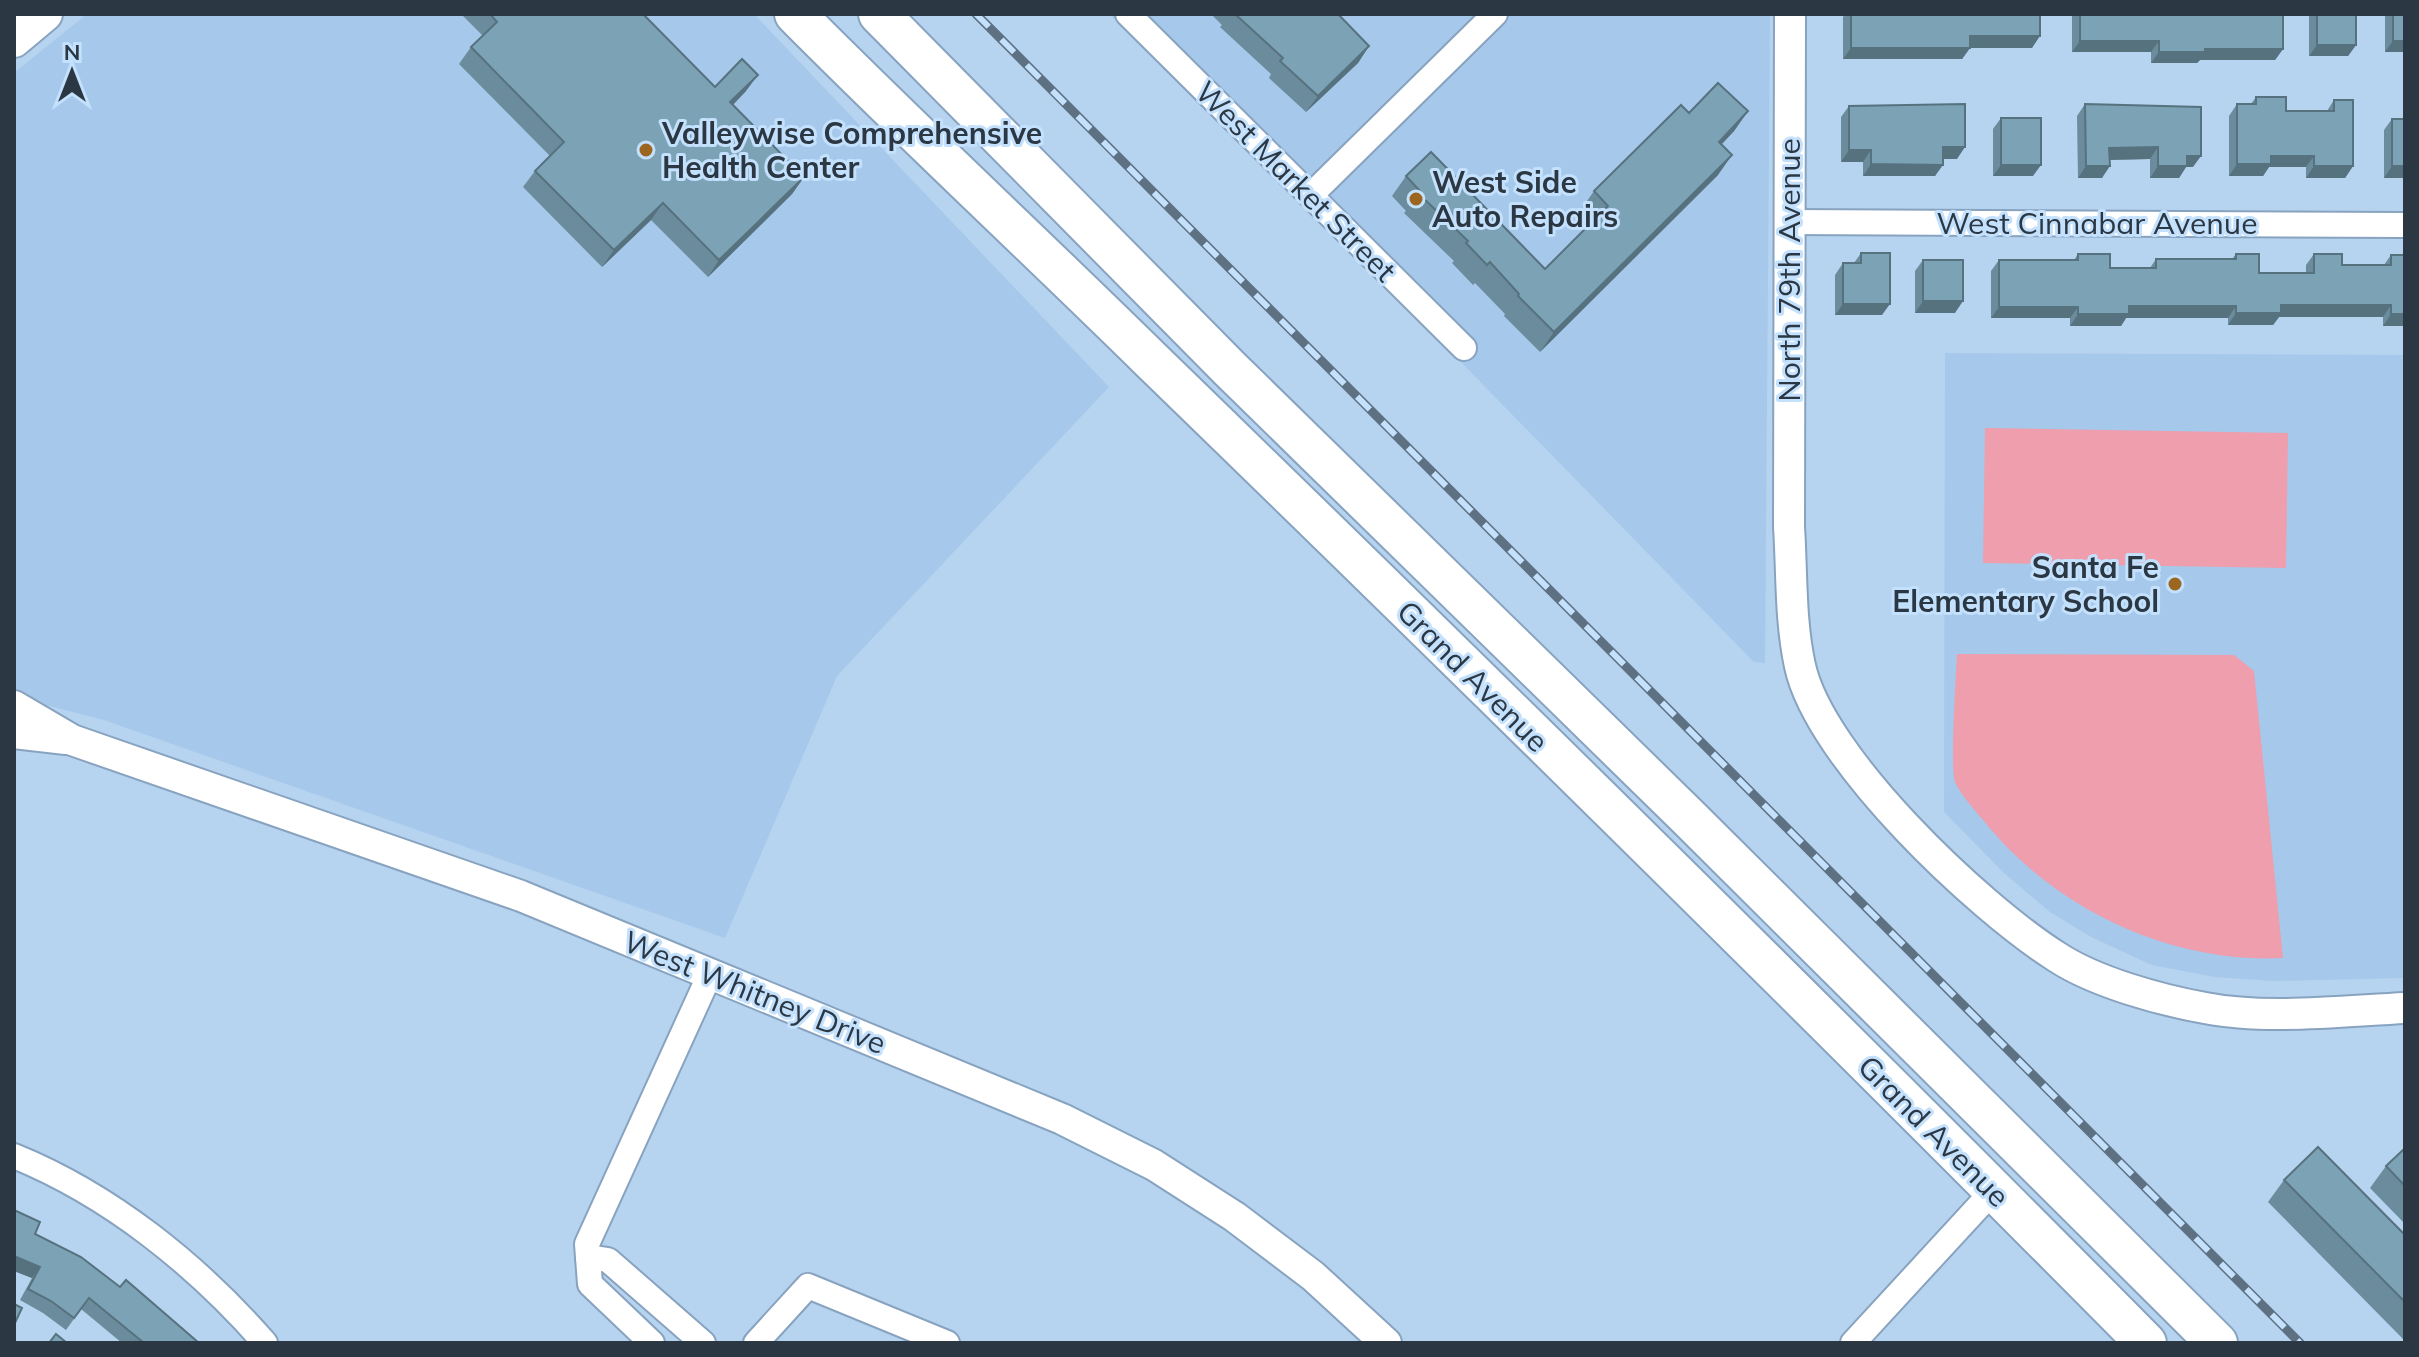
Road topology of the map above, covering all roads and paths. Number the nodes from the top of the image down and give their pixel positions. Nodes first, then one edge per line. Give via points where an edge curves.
1 (45, 14) edge
2 (795, 14) edge
3 (879, 14) edge
4 (1128, 14) edge
5 (1495, 14) edge
6 (1790, 14) edge
7 (14, 40) edge
8 (1311, 195) junction
9 (1789, 222) junction
10 (2405, 225) edge
11 (1464, 348) dead end
12 (14, 706) edge
13 (14, 733) edge
14 (72, 740) junction
15 (710, 974) junction
16 (2405, 1008) edge
17 (14, 1156) edge
18 (1993, 1191) junction
19 (588, 1257) junction
20 (265, 1343) edge
21 (652, 1343) edge
22 (703, 1343) edge
23 (756, 1343) edge
24 (947, 1343) edge
25 (1386, 1343) edge
26 (1853, 1343) edge
27 (2146, 1343) edge
28 (2217, 1343) edge

1 - 7 main road
2 - 18 highway, Grand Avenue
3 - 28 highway, Grand Avenue via 1230,369
4 - 8 street, West Market Street
5 - 8 street
6 - 9 street, North 79th Avenue
8 - 11 street, West Market Street
9 - 10 street, West Cinnabar Avenue
9 - 16 street, North 79th Avenue via 1789,527 1800,666 1814,704 1837,741 1907,827 1999,917 2059,959 2134,991 2208,1009 2273,1013
12 - 14 street, West Whitney Drive
13 - 14 street, West Whitney Drive
14 - 15 street, West Whitney Drive via 521,896
15 - 19 street via 593,1226
15 - 25 street, West Whitney Drive via 1048,1113 1154,1165 1274,1245
17 - 20 street via 85,1191 164,1248
18 - 26 street
18 - 27 highway, Grand Avenue
19 - 21 street via 590,1284
19 - 22 street via 608,1260
23 - 24 street via 808,1286

